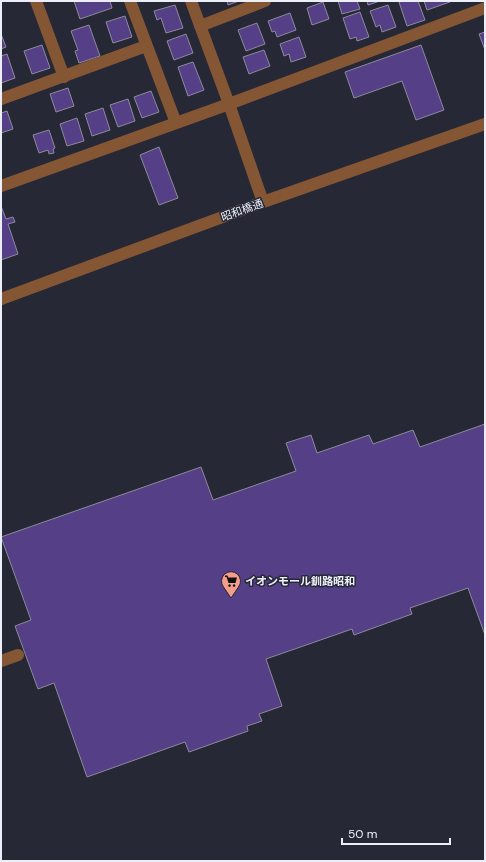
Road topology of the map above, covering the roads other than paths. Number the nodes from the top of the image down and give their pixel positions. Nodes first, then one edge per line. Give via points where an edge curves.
1 (36, 1) edge
2 (130, 1) edge
3 (191, 1) edge
4 (259, 2) edge
5 (485, 8) edge
6 (200, 26) junction
7 (146, 46) junction
8 (64, 76) junction
9 (1, 99) edge
10 (229, 104) junction
11 (176, 123) junction
12 (485, 124) edge
13 (1, 186) edge
14 (263, 202) junction
15 (1, 299) edge
16 (18, 655) dead end
17 (1, 661) edge

1 - 8 street
2 - 7 street
3 - 6 street
4 - 6 street
5 - 10 street
6 - 10 street
7 - 8 street
7 - 11 street
8 - 9 street
10 - 11 street
10 - 14 street
11 - 13 street
12 - 14 street, 昭和橋通
14 - 15 street, 昭和橋通
16 - 17 street

